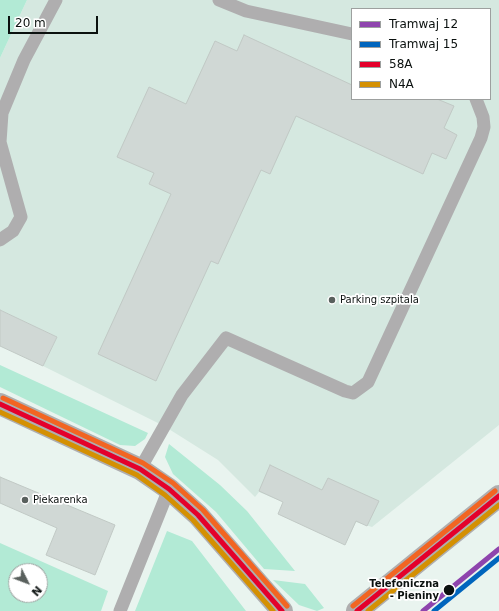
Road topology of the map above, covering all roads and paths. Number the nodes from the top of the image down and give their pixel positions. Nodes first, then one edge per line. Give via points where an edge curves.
1 (56, 0) edge
2 (219, 0) edge
3 (351, 34) edge
4 (476, 100) edge
5 (0, 240) edge
6 (0, 404) edge
7 (140, 469) junction
8 (169, 489) junction
9 (499, 496) edge
10 (120, 611) edge
11 (282, 611) edge
12 (357, 611) edge

1 - 5 lane via 24,60 2,113 0,142 21,217 13,231
2 - 3 lane via 246,11
4 - 7 lane via 483,117 484,128 481,138 368,382 353,393 346,391 226,338 182,395
6 - 7 street
7 - 8 street
8 - 10 lane
8 - 11 street via 198,515
9 - 12 street

